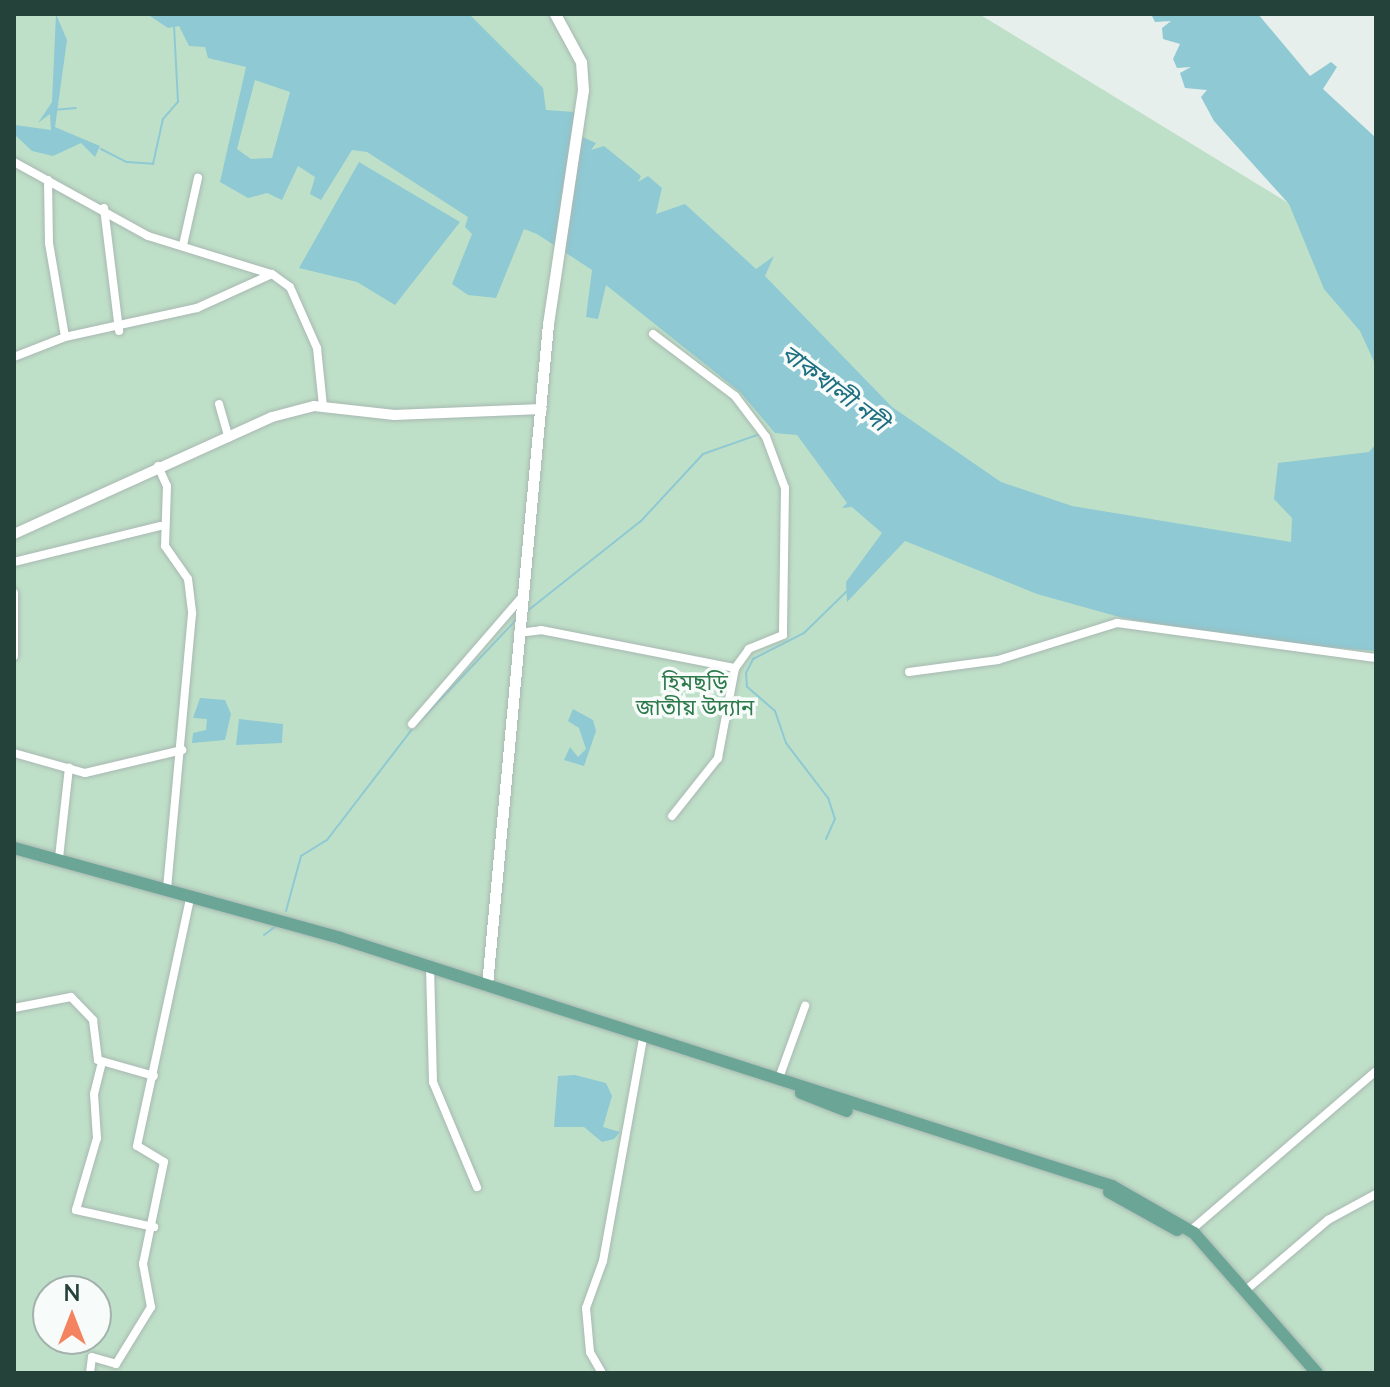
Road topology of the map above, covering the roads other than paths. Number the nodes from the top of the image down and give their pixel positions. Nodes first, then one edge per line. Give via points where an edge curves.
1 (555, 14) edge
2 (14, 162) edge
3 (198, 178) dead end
4 (48, 180) junction
5 (104, 208) junction
6 (183, 245) junction
7 (272, 274) junction
8 (119, 331) junction
9 (653, 334) dead end
10 (65, 337) junction
11 (14, 357) edge
12 (219, 404) dead end
13 (323, 406) junction
14 (542, 409) junction
15 (229, 438) junction
16 (158, 466) junction
17 (161, 526) junction
18 (14, 534) edge
19 (14, 562) edge
20 (14, 593) edge
21 (524, 596) junction
22 (518, 630) junction
23 (14, 656) edge
24 (1376, 658) edge
25 (735, 668) junction
26 (909, 672) dead end
27 (412, 724) dead end
28 (182, 750) junction
29 (14, 753) edge
30 (69, 768) junction
31 (672, 816) dead end
32 (14, 848) edge
33 (59, 858) junction
34 (167, 891) junction
35 (190, 899) junction
36 (430, 967) junction
37 (487, 985) junction
38 (805, 1006) dead end
39 (14, 1008) edge
40 (644, 1034) junction
41 (102, 1062) junction
42 (1376, 1071) edge
43 (154, 1076) junction
44 (779, 1078) junction
45 (477, 1187) dead end
46 (1376, 1194) edge
47 (154, 1227) junction
48 (1190, 1231) junction
49 (1246, 1290) junction
50 (90, 1373) edge
51 (602, 1373) edge
52 (1306, 1373) edge
53 (1317, 1373) edge

1 - 14 main road via 581,62 583,90 548,324
2 - 4 street
3 - 6 street
4 - 5 street
4 - 10 street via 49,243
5 - 6 street via 148,236
5 - 8 street
6 - 7 street
7 - 8 street via 197,308
7 - 13 street via 290,287 317,348
8 - 10 street
9 - 25 street via 735,396 766,437 785,488 783,635 749,649
10 - 11 street
12 - 15 street
13 - 14 street via 394,415
13 - 15 street
14 - 21 main road
15 - 16 street
16 - 17 street via 167,486
16 - 18 street
17 - 19 street
17 - 28 street via 169,557 190,589
20 - 23 street
21 - 22 main road
21 - 27 street
22 - 25 street
22 - 37 main road
24 - 26 street via 1117,623 998,660
25 - 31 street via 718,758
28 - 30 street via 118,769
28 - 34 street
29 - 30 street
30 - 33 street
32 - 33 main road
33 - 34 main road
34 - 35 main road
35 - 36 main road
35 - 43 street
36 - 37 main road
36 - 45 street via 433,1082
37 - 40 main road
38 - 44 street
39 - 41 street via 71,997 93,1020
40 - 44 main road
40 - 51 street via 603,1261 586,1308 590,1352
41 - 43 street
41 - 47 street via 94,1094 97,1138 76,1210
42 - 48 street
43 - 47 street via 137,1146 164,1162
44 - 48 main road via 1112,1186
44 - 52 main road via 819,1102 1109,1193 1181,1233
46 - 49 street via 1328,1220
47 - 50 street via 143,1264 152,1301 147,1323 116,1364 92,1357
48 - 49 main road
49 - 53 main road

